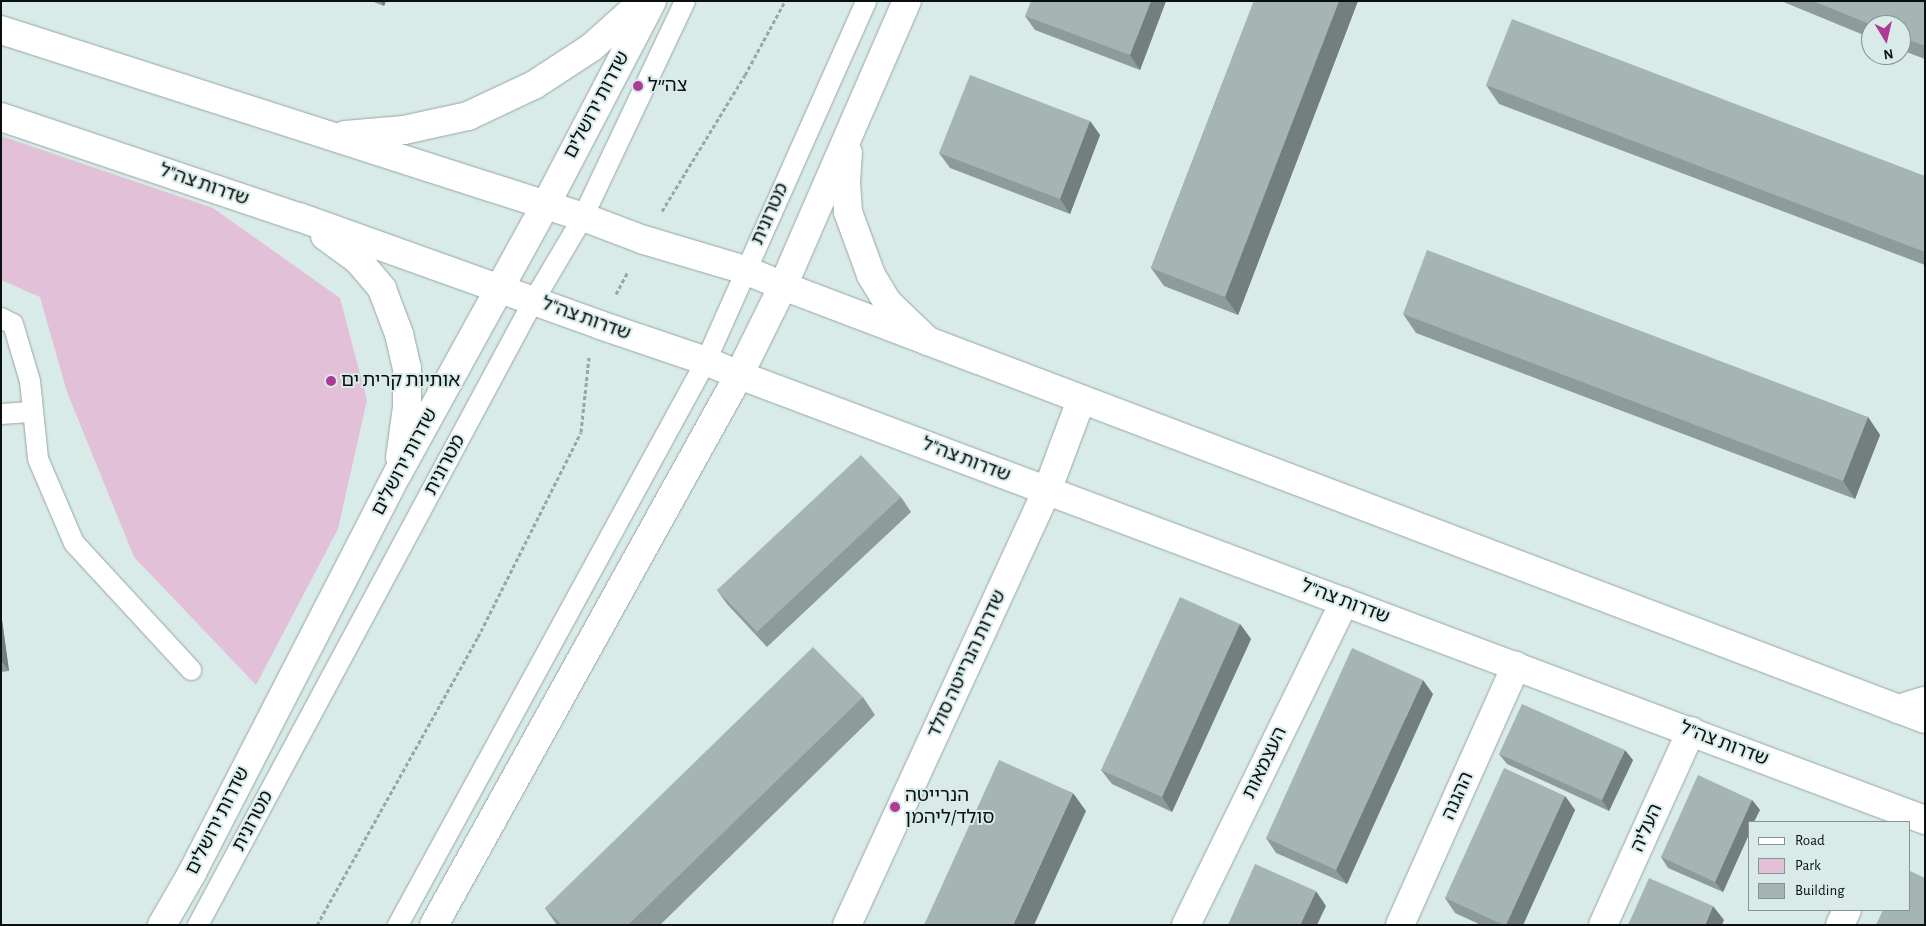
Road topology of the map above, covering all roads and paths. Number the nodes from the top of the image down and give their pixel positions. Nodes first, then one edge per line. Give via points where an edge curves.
1 (644, 1) edge
2 (652, 1) edge
3 (685, 1) edge
4 (785, 1) edge
5 (866, 1) edge
6 (907, 1) edge
7 (1, 30) edge
8 (1, 117) edge
9 (334, 136) junction
10 (849, 136) junction
11 (544, 206) junction
12 (300, 217) junction
13 (583, 217) junction
14 (644, 240) junction
15 (745, 270) junction
16 (782, 286) junction
17 (499, 289) junction
18 (534, 300) junction
19 (1, 318) edge
20 (600, 325) junction
21 (928, 341) junction
22 (706, 361) junction
23 (739, 375) junction
24 (1081, 400) junction
25 (33, 412) junction
26 (1, 414) edge
27 (398, 473) junction
28 (1047, 491) junction
29 (1344, 602) junction
30 (1516, 666) junction
31 (191, 670) dead end
32 (1925, 701) edge
33 (1898, 709) junction
34 (1925, 719) edge
35 (1691, 732) junction
36 (1890, 815) edge
37 (1925, 820) edge
38 (192, 873) junction
39 (1846, 911) edge
40 (162, 925) edge
41 (182, 925) edge
42 (198, 925) edge
43 (317, 925) edge
44 (398, 925) edge
45 (434, 925) edge
46 (847, 925) edge
47 (1186, 925) edge
48 (1400, 925) edge
49 (1604, 925) edge
50 (1840, 925) edge

1 - 9 main road via 592,47 534,85 468,116 404,130
2 - 11 main road, שדרות ירושלים
3 - 13 lane, מטרונית
4 - 14 path via 745,76
5 - 15 lane, מטרונית
6 - 10 main road
7 - 9 main road
8 - 12 main road, שדרות צה"ל
9 - 11 main road
10 - 16 main road
10 - 21 main road via 848,212 857,240 871,275 887,302
11 - 13 main road
11 - 17 main road, שדרות ירושלים
12 - 17 main road, שדרות צה"ל
12 - 27 main road via 358,260 382,289 396,325 408,368 407,408
13 - 14 main road
13 - 18 lane, מטרונית
14 - 15 main road
14 - 20 path
15 - 16 main road
15 - 22 lane, מטרונית
16 - 21 main road
16 - 23 main road
17 - 18 main road, שדרות צה"ל
17 - 27 main road, שדרות ירושלים
18 - 20 main road, שדרות צה"ל
18 - 42 lane, מטרונית
19 - 25 lane via 13,324 30,381
20 - 22 main road, שדרות צה"ל
20 - 43 path via 589,356 581,432 478,637
21 - 24 main road
22 - 23 main road, שדרות צה"ל
22 - 44 lane, מטרונית
23 - 28 main road, שדרות צה"ל
23 - 45 main road
24 - 28 main road, שדרות הנרייטה סולד
24 - 33 main road
25 - 26 lane
25 - 31 lane via 38,459 74,542
27 - 38 main road, שדרות ירושלים
28 - 29 main road, שדרות צה"ל
28 - 46 main road, שדרות הנרייטה סולד
29 - 30 main road, שדרות צה"ל
29 - 47 main road, העצמאות
30 - 35 main road, שדרות צה"ל
30 - 48 main road, ההגנה
32 - 33 main road
33 - 34 main road
35 - 36 main road, שדרות צה"ל
35 - 49 main road, העליה
36 - 37 main road, שדרות צה"ל
38 - 40 main road, שדרות ירושלים
38 - 41 main road
39 - 50 main road

